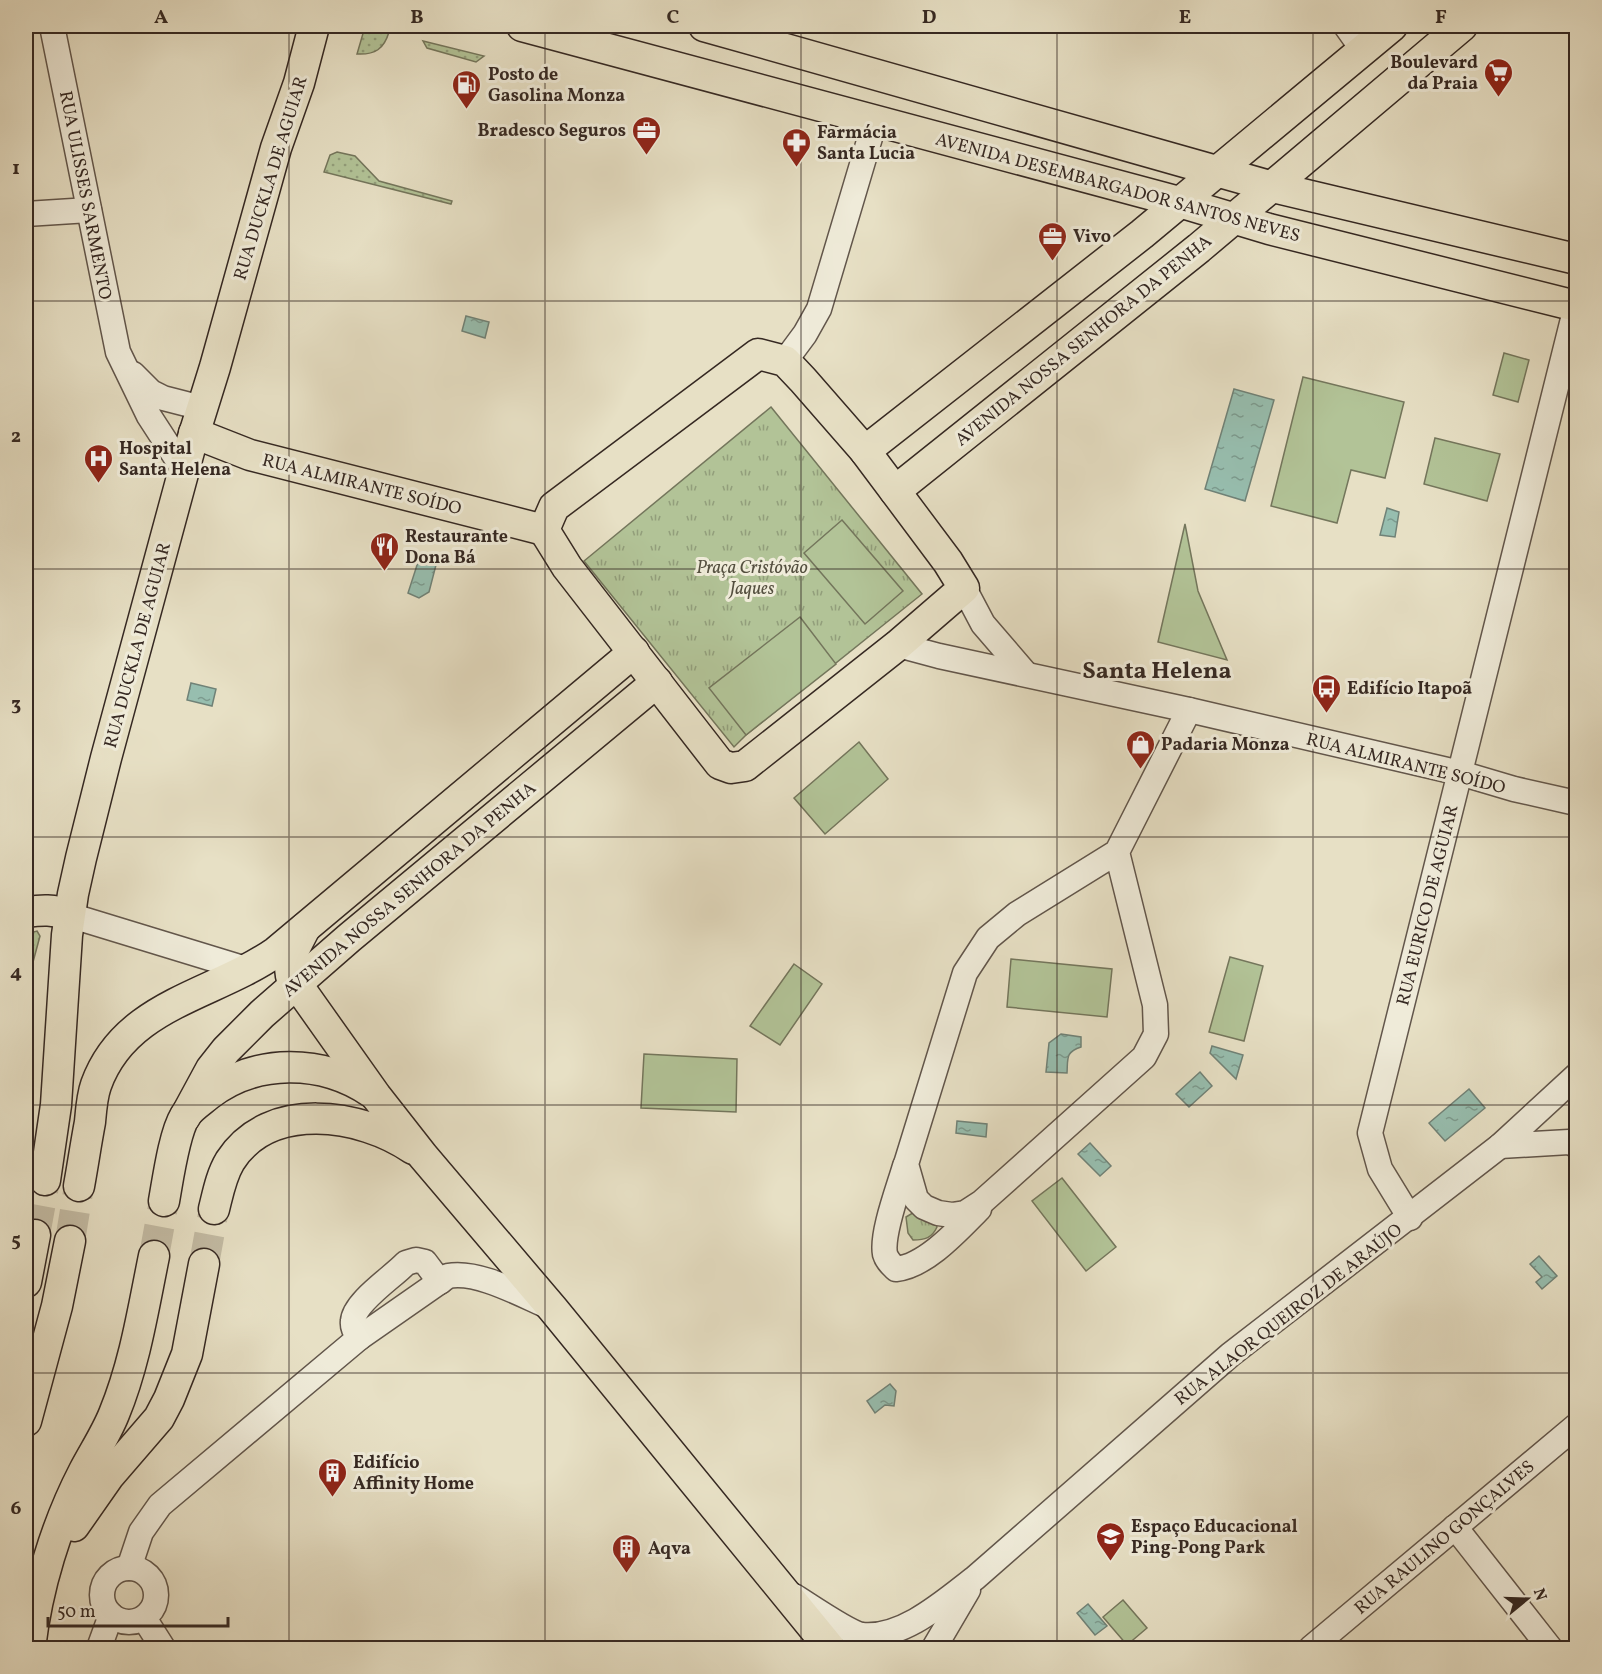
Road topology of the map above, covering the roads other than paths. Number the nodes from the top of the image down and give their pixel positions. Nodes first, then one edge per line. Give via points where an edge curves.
1 (52, 26) edge
2 (522, 26) edge
3 (704, 26) edge
4 (1346, 26) edge
5 (1392, 26) edge
6 (1462, 26) edge
7 (309, 31) edge
8 (1363, 50) junction
9 (875, 121) junction
10 (1217, 170) junction
11 (1273, 187) junction
12 (1179, 202) junction
13 (89, 210) junction
14 (26, 214) edge
15 (1235, 218) junction
16 (1576, 259) edge
17 (1576, 306) edge
18 (785, 360) junction
19 (122, 363) junction
20 (198, 421) junction
21 (865, 451) junction
22 (184, 470) junction
23 (894, 491) junction
24 (544, 530) junction
25 (963, 588) junction
26 (898, 645) junction
27 (634, 652) junction
28 (1026, 674) junction
29 (657, 682) junction
30 (1189, 710) junction
31 (1460, 773) junction
32 (1576, 803) edge
33 (1117, 852) junction
34 (26, 912) edge
35 (69, 915) junction
36 (305, 928) junction
37 (249, 970) junction
38 (296, 985) junction
39 (1576, 1076) edge
40 (376, 1096) junction
41 (185, 1117) junction
42 (1576, 1145) edge
43 (1500, 1146) junction
44 (423, 1156) junction
45 (906, 1164) junction
46 (45, 1180) tunnel mouth
47 (79, 1186) tunnel mouth
48 (1000, 1187) junction
49 (164, 1201) tunnel mouth
50 (214, 1209) tunnel mouth
51 (1410, 1218) junction
52 (35, 1235) tunnel mouth
53 (70, 1241) tunnel mouth
54 (154, 1256) tunnel mouth
55 (204, 1264) tunnel mouth
56 (26, 1282) edge
57 (440, 1282) junction
58 (553, 1309) junction
59 (359, 1338) junction
60 (26, 1421) edge
61 (1576, 1426) edge
62 (1455, 1527) junction
63 (129, 1568) junction
64 (975, 1578) junction
65 (42, 1584) junction
66 (777, 1585) junction
67 (111, 1615) junction
68 (144, 1618) junction
69 (30, 1648) edge
70 (99, 1648) edge
71 (163, 1648) edge
72 (830, 1648) edge
73 (934, 1648) edge
74 (1311, 1648) edge
75 (1550, 1648) edge

1 - 13 street, RUA ULISSES SARMENTO
2 - 9 main road, AVENIDA DESEMBARGADOR SANTOS NEVES
3 - 10 main road
4 - 8 street
5 - 8 main road
6 - 11 main road, AVENIDA NOSSA SENHORA DA PENHA
7 - 20 main road, RUA DUCKLA DE AGUIAR via 298,83
8 - 10 main road
9 - 12 main road, AVENIDA DESEMBARGADOR SANTOS NEVES
9 - 18 street via 819,309
10 - 11 main road
10 - 12 main road
11 - 15 main road, AVENIDA NOSSA SENHORA DA PENHA
11 - 16 main road
12 - 15 main road, AVENIDA DESEMBARGADOR SANTOS NEVES
12 - 21 main road
13 - 14 street
13 - 19 street, RUA ULISSES SARMENTO
15 - 17 main road, AVENIDA DESEMBARGADOR SANTOS NEVES
15 - 23 main road, AVENIDA NOSSA SENHORA DA PENHA
17 - 31 street, RUA EURICO DE AGUIAR
18 - 21 main road
18 - 24 main road via 758,354 554,507
19 - 20 street via 151,392
19 - 22 street, RUA ULISSES SARMENTO via 163,440
20 - 22 main road, RUA DUCKLA DE AGUIAR
20 - 24 main road, RUA ALMIRANTE SOÍDO via 250,455
21 - 23 main road
22 - 35 main road, RUA DUCKLA DE AGUIAR via 106,758
23 - 25 main road
24 - 27 main road via 567,567
25 - 26 main road
25 - 28 street via 983,624
26 - 28 street, RUA ALMIRANTE SOÍDO
26 - 29 main road via 745,766 731,768 720,764
27 - 29 main road
27 - 36 main road, AVENIDA NOSSA SENHORA DA PENHA
28 - 30 street, RUA ALMIRANTE SOÍDO
29 - 38 main road, AVENIDA NOSSA SENHORA DA PENHA
30 - 31 street, RUA ALMIRANTE SOÍDO
30 - 33 street
31 - 32 street, RUA ALMIRANTE SOÍDO
31 - 51 street, RUA EURICO DE AGUIAR via 1370,1133 1380,1169
33 - 45 street via 1017,914 988,938 965,973
33 - 48 street via 1155,1005 1156,1034 1144,1057
34 - 35 main road via 58,910
35 - 37 street
35 - 46 main road, RUA DUCKLA DE AGUIAR via 56,1105
36 - 37 main road, AVENIDA NOSSA SENHORA DA PENHA
36 - 38 main road via 289,959
37 - 47 main road, AVENIDA NOSSA SENHORA DA PENHA via 161,1010 142,1023 113,1054 95,1087
38 - 40 main road
38 - 41 main road, AVENIDA NOSSA SENHORA DA PENHA via 226,1050 202,1083
39 - 43 street, RUA ALAOR QUEIROZ DE ARAÚJO
40 - 41 main road via 324,1071 267,1069 222,1086 198,1102
40 - 44 main road
41 - 49 main road, AVENIDA NOSSA SENHORA DA PENHA via 175,1144
42 - 43 street via 1569,1142
43 - 51 street, RUA ALAOR QUEIROZ DE ARAÚJO
44 - 50 main road via 387,1134 346,1121 315,1118 285,1122 259,1133 240,1149 223,1175
44 - 58 main road
45 - 48 street via 916,1199 938,1213 964,1213
45 - 48 street via 885,1237 885,1253 896,1269 917,1264 957,1231
51 - 64 street, RUA ALAOR QUEIROZ DE ARAÚJO via 1230,1355
52 - 56 main road
53 - 60 main road via 60,1296
54 - 65 main road via 138,1340 123,1392 71,1498
55 - 65 main road via 187,1354 169,1399 147,1434 87,1507
57 - 58 street via 459,1274 474,1276
57 - 59 street
57 - 59 street via 425,1262 406,1263 359,1305 352,1319
58 - 66 main road
59 - 63 street via 160,1505 141,1532
61 - 62 street, RUA RAULINO GONÇALVES
62 - 74 street, RUA RAULINO GONÇALVES
62 - 75 street
63 - 67 street via 112,1574 103,1590 105,1608
63 - 68 street via 146,1573 156,1587 155,1605
64 - 66 street, RUA ALAOR QUEIROZ DE ARAÚJO via 932,1612 888,1633 860,1635
64 - 73 street, RUA ALAOR QUEIROZ DE ARAÚJO
65 - 69 main road
66 - 72 main road
67 - 68 street via 127,1622
67 - 70 street
68 - 71 street

